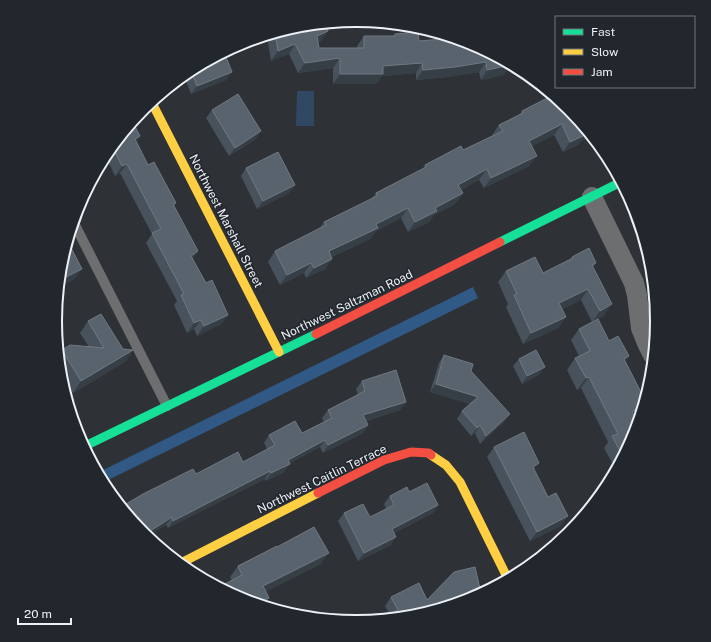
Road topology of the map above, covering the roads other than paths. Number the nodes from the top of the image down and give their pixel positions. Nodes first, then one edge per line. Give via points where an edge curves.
1 (154, 107) edge
2 (616, 185) edge
3 (592, 197) junction
4 (77, 228) edge
5 (648, 345) edge
6 (278, 352) junction
7 (167, 406) junction
8 (89, 444) edge
9 (186, 561) edge
10 (505, 574) edge

1 - 6 street, Northwest Marshall Street
2 - 3 street, Northwest Saltzman Road
3 - 5 street via 634,283 641,328
3 - 6 street, Northwest Saltzman Road
4 - 7 lane
6 - 7 street, Northwest Saltzman Road
7 - 8 street, Northwest Saltzman Road
9 - 10 street, Northwest Caitlin Terrace via 384,460 411,452 429,453 446,466 460,482

